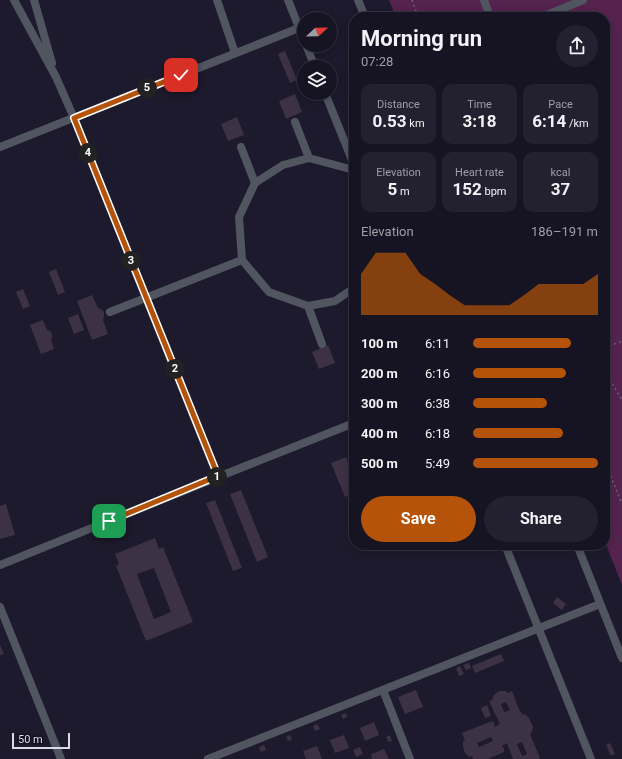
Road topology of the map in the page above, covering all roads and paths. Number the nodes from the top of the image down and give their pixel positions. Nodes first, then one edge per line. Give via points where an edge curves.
1 (14, 0) edge
2 (34, 0) edge
3 (217, 0) edge
4 (288, 0) edge
5 (358, 0) edge
6 (412, 0) edge
7 (484, 0) edge
8 (583, 0) edge
9 (363, 12) edge
10 (416, 12) edge
11 (488, 12) edge
12 (554, 12) edge
13 (297, 23) edge
14 (297, 29) edge
15 (235, 53) junction
16 (56, 77) junction
17 (328, 100) edge
18 (74, 118) junction
19 (295, 122) dead end
20 (0, 147) edge
21 (241, 147) dead end
22 (349, 153) edge
23 (309, 158) junction
24 (349, 169) edge
25 (255, 183) junction
26 (242, 260) junction
27 (349, 291) edge
28 (146, 298) junction
29 (308, 306) junction
30 (110, 312) dead end
31 (622, 341) edge
32 (322, 344) dead end
33 (610, 346) edge
34 (610, 380) edge
35 (622, 400) edge
36 (349, 426) edge
37 (610, 474) edge
38 (218, 476) junction
39 (622, 504) edge
40 (507, 550) edge
41 (579, 550) edge
42 (0, 566) edge
43 (600, 604) junction
44 (0, 607) edge
45 (538, 628) junction
46 (622, 658) edge
47 (383, 690) junction
48 (61, 759) edge
49 (208, 759) edge
50 (410, 759) edge
51 (591, 759) edge

1 - 16 lane
2 - 16 lane
3 - 15 lane
4 - 13 lane
5 - 9 lane
6 - 10 path
7 - 11 lane
8 - 12 lane
14 - 15 lane
15 - 18 lane
16 - 18 lane
17 - 22 lane
18 - 20 lane
18 - 28 lane
19 - 23 lane
21 - 25 lane
23 - 24 lane
23 - 25 lane via 283,165
25 - 26 lane via 239,217
26 - 28 lane
26 - 29 lane via 269,292
27 - 29 lane via 335,301
28 - 30 lane
28 - 38 lane
29 - 32 lane
31 - 33 path
34 - 35 path
36 - 38 lane
37 - 39 path
38 - 42 lane
40 - 45 lane
41 - 43 lane
43 - 45 lane
43 - 46 lane
44 - 48 lane
45 - 47 lane
45 - 51 lane
47 - 49 lane
47 - 50 lane

